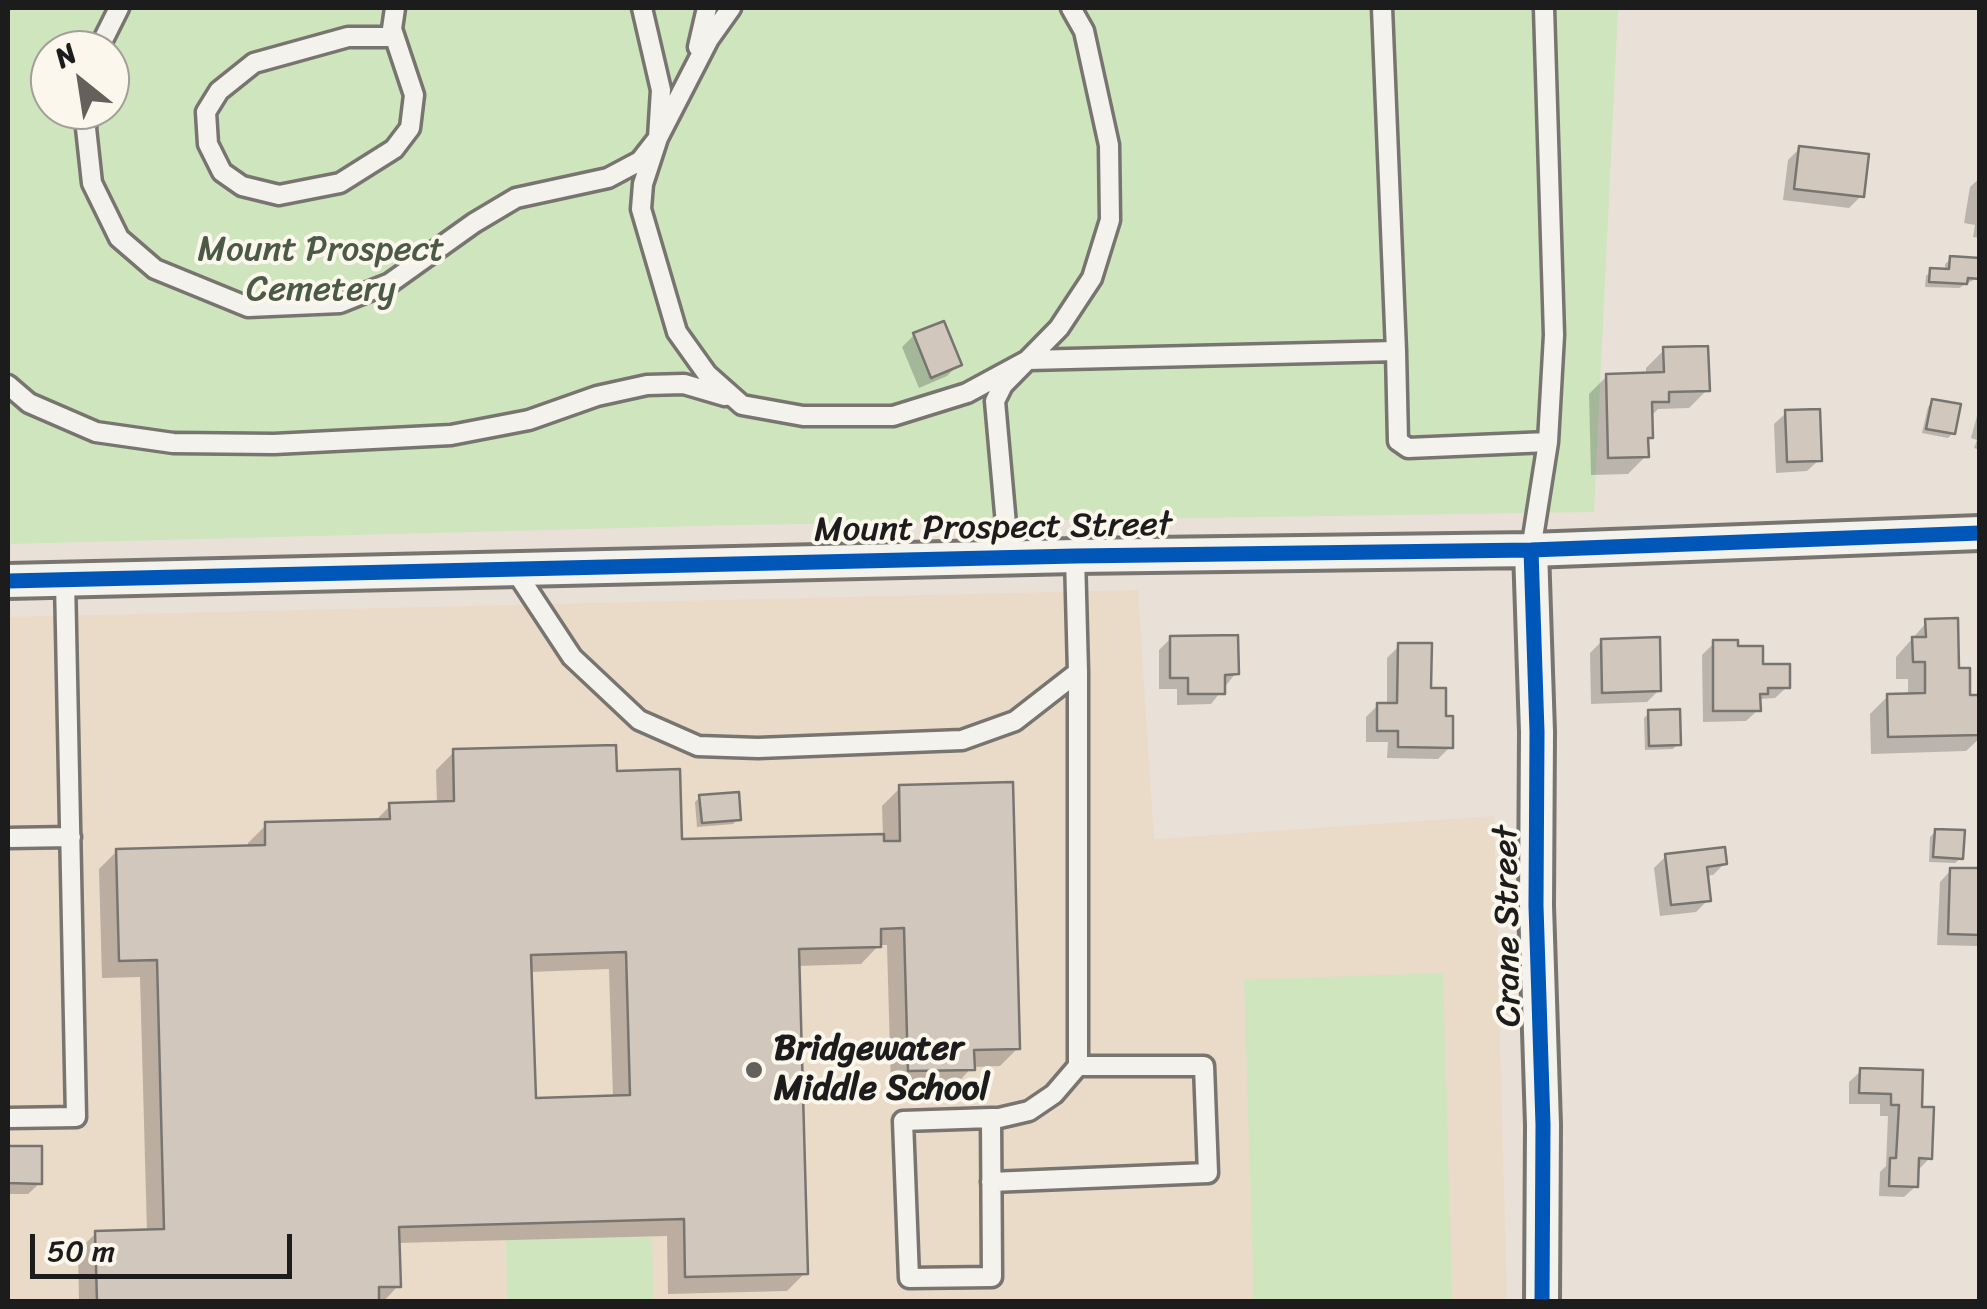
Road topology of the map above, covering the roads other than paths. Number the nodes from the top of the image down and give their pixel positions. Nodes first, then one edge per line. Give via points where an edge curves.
1 (394, 8) edge
2 (642, 8) edge
3 (707, 8) edge
4 (731, 8) edge
5 (1071, 8) edge
6 (1382, 8) edge
7 (1544, 8) edge
8 (394, 37) junction
9 (694, 68) junction
10 (86, 130) edge
11 (658, 138) junction
12 (1396, 350) junction
13 (1028, 360) junction
14 (8, 385) edge
15 (742, 404) junction
16 (1548, 442) junction
17 (1980, 534) edge
18 (1531, 550) junction
19 (1075, 556) junction
20 (1009, 558) junction
21 (514, 569) junction
22 (8, 580) edge
23 (66, 580) junction
24 (1078, 672) junction
25 (71, 837) junction
26 (8, 838) edge
27 (1078, 1066) junction
28 (8, 1118) edge
29 (991, 1118) junction
30 (991, 1182) junction
31 (1542, 1302) edge

1 - 8 lane
2 - 11 lane via 661,90
3 - 9 lane
4 - 9 lane
5 - 13 lane via 1084,30 1108,145 1110,220 1092,278 1060,328
6 - 12 lane
7 - 16 lane via 1554,334
8 - 8 lane via 414,95 410,128 394,149 340,184 279,195 242,186 222,172 208,144 206,112 243,72 348,37
9 - 11 lane
10 - 11 lane via 92,183 119,238 155,269 248,307 340,304 390,283 516,198 608,178 640,161
11 - 15 lane via 641,209 656,267 678,332 707,374
12 - 13 lane
12 - 16 lane via 1398,441 1408,448
13 - 15 lane via 966,393 892,416 803,416
13 - 20 lane via 995,401
14 - 15 lane via 29,402 96,432 174,443 450,436 646,385 684,384
16 - 18 lane
17 - 18 street, Mount Prospect Street
18 - 19 street, Mount Prospect Street
18 - 31 street, Crane Street
19 - 20 street, Mount Prospect Street
19 - 24 lane
20 - 21 street, Mount Prospect Street
21 - 23 street, Mount Prospect Street
21 - 24 lane via 585,670 639,720 698,746 962,740 1014,721
22 - 23 street, Mount Prospect Street
23 - 25 lane
24 - 27 lane
25 - 26 lane
25 - 28 lane via 76,1117
27 - 29 lane via 1029,1112
27 - 30 lane via 1204,1066 1208,1173
29 - 30 lane
29 - 30 lane via 903,1121 909,1278 992,1277

